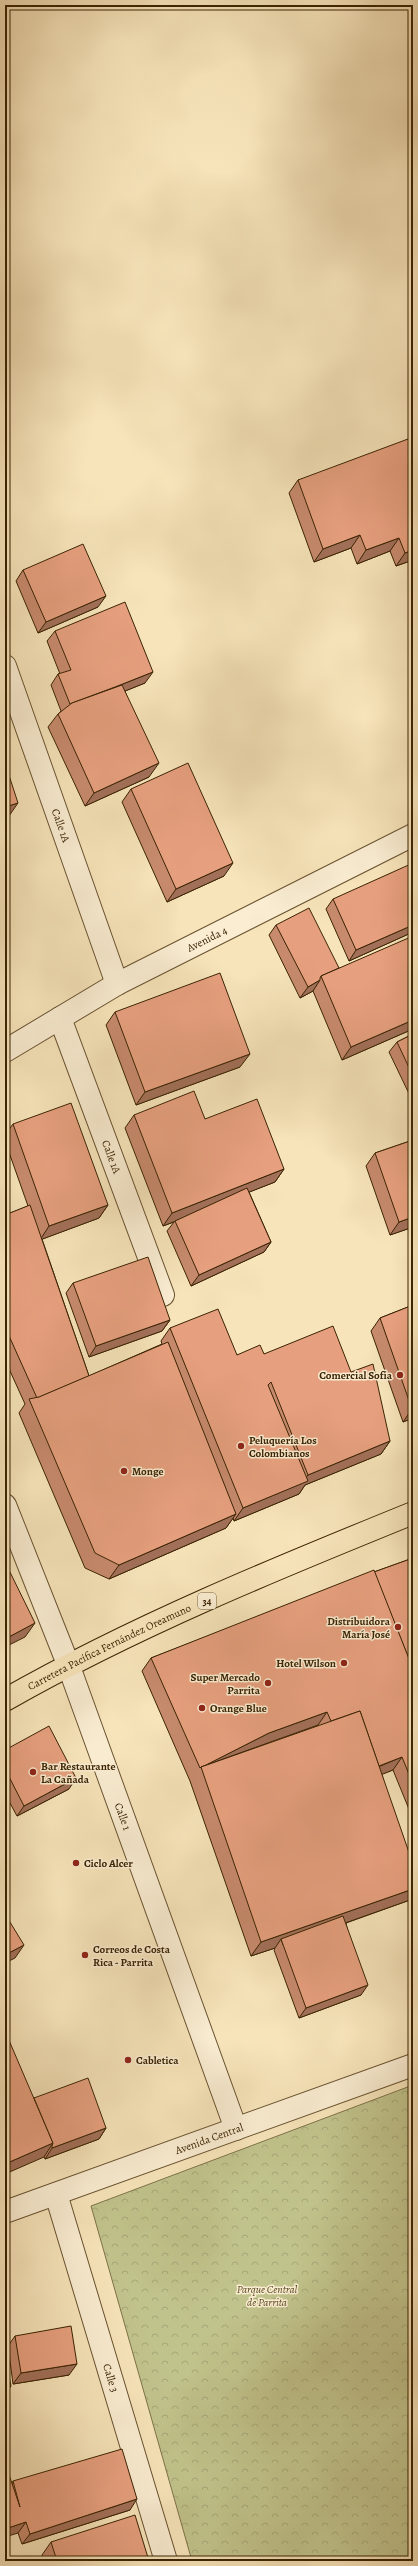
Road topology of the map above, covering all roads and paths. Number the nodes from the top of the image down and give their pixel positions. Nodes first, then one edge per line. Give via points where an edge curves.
1 (5, 666) edge
2 (413, 835) edge
3 (117, 984) junction
4 (60, 1018) junction
5 (5, 1051) edge
6 (163, 1295) edge
7 (5, 1505) edge
8 (413, 1513) edge
9 (68, 1664) junction
10 (5, 1700) edge
11 (413, 2065) edge
12 (236, 2129) junction
13 (56, 2194) junction
14 (5, 2212) edge
15 (166, 2561) edge

1 - 3 street, Calle 1A
2 - 3 street, Avenida 4
3 - 4 street, Avenida 4
4 - 5 street, Avenida 4
4 - 6 street, Calle 1A
7 - 9 street, Calle 1
8 - 9 highway, Carretera Pacífica Fernández Oreamuno / 34 via 306,1556
9 - 10 highway, Carretera Pacífica Fernández Oreamuno / 34
9 - 12 street, Calle 1
11 - 12 street, Avenida Central
12 - 13 street, Avenida Central
13 - 14 street, Avenida Central
13 - 15 street, Calle 3

